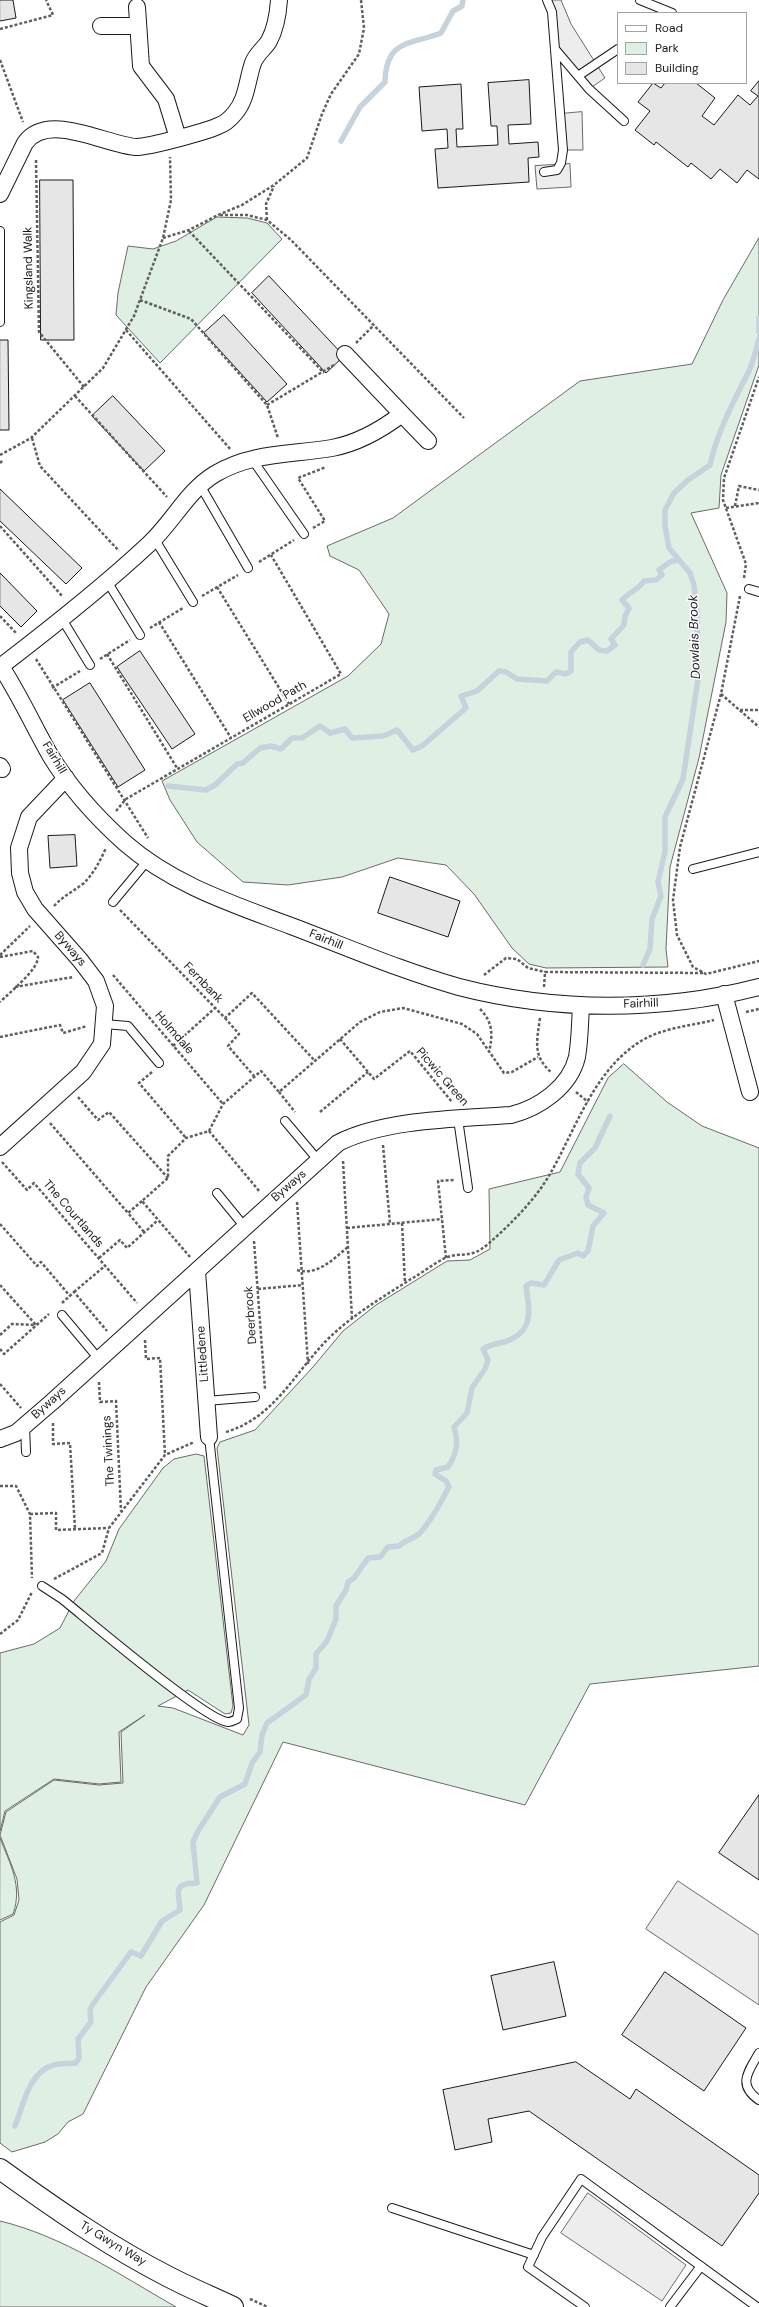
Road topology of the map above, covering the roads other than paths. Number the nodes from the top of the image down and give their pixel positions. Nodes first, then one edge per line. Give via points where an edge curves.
1 (278, 0) edge
2 (547, 0) edge
3 (640, 0) edge
4 (137, 7) dead end
5 (670, 12) edge
6 (101, 26) dead end
7 (137, 26) junction
8 (555, 49) junction
9 (617, 50) edge
10 (578, 76) junction
11 (624, 121) dead end
12 (174, 139) junction
13 (544, 172) dead end
14 (0, 194) edge
15 (0, 231) edge
16 (0, 278) edge
17 (0, 322) edge
18 (345, 354) road end
19 (402, 414) junction
20 (428, 442) dead end
21 (247, 460) junction
22 (200, 485) junction
23 (304, 534) dead end
24 (154, 538) junction
25 (248, 568) dead end
26 (106, 581) junction
27 (746, 587) road end
28 (759, 592) edge
29 (193, 602) dead end
30 (68, 614) junction
31 (140, 635) dead end
32 (90, 665) dead end
33 (0, 666) edge
34 (66, 778) junction
35 (759, 852) edge
36 (148, 860) junction
37 (693, 869) dead end
38 (112, 902) road end
39 (759, 987) edge
40 (724, 994) junction
41 (581, 1005) junction
42 (104, 1022) junction
43 (159, 1063) dead end
44 (750, 1092) dead end
45 (462, 1118) junction
46 (285, 1121) dead end
47 (0, 1147) edge
48 (318, 1160) junction
49 (468, 1188) dead end
50 (217, 1194) dead end
51 (248, 1222) junction
52 (198, 1270) junction
53 (62, 1315) dead end
54 (98, 1358) junction
55 (255, 1397) dead end
56 (206, 1401) junction
57 (28, 1422) junction
58 (209, 1437) joint
59 (0, 1439) edge
60 (26, 1452) dead end
61 (42, 1586) dead end
62 (759, 2053) edge
63 (759, 2100) edge
64 (0, 2169) edge
65 (392, 2208) dead end
66 (534, 2255) junction
67 (701, 2266) junction
68 (233, 2307) edge
69 (586, 2307) edge
70 (670, 2307) edge
71 (757, 2307) edge

1 - 12 street via 278,18 269,41 253,61 244,99 235,113 220,126
2 - 8 lane via 552,12
3 - 5 lane
4 - 7 street
6 - 7 street
7 - 12 street via 141,66 166,99
8 - 10 lane
8 - 13 lane via 561,163 557,170
9 - 10 lane
10 - 11 lane
12 - 14 street via 138,147 116,144 89,134 65,130 42,131 32,135
15 - 16 lane
16 - 17 lane
18 - 19 street
19 - 20 street
19 - 21 street via 381,430 333,448
21 - 22 street via 215,474
21 - 23 lane
22 - 24 street
22 - 25 lane
24 - 26 street
24 - 29 lane
26 - 30 street
26 - 31 lane
27 - 28 lane
30 - 32 lane
30 - 33 street
33 - 34 street, Fairhill
34 - 36 street, Fairhill via 86,804
34 - 42 street, Byways via 29,818 19,848 20,873 25,892 35,909 96,981 105,1006
35 - 37 lane
36 - 38 lane
36 - 41 street, Fairhill via 195,889 355,952 423,975 502,997
39 - 40 street, Fairhill
40 - 41 street, Fairhill via 651,1004
40 - 44 street
41 - 45 street, Byways via 576,1058 567,1077 554,1092 527,1111
42 - 43 lane via 128,1026
42 - 47 street, Byways via 102,1044 82,1072
45 - 48 street, Byways via 382,1128 357,1134 342,1141
45 - 49 lane
46 - 48 lane
48 - 51 street, Byways
50 - 51 lane
51 - 52 street, Byways
52 - 54 street, Byways
52 - 56 street, Littledene
53 - 54 lane
54 - 57 street, Byways
55 - 56 lane
56 - 58 street, Littledene
57 - 59 street, Byways via 16,1433
57 - 60 lane
58 - 61 lane via 239,1708 237,1719 228,1722 186,1698 62,1599
62 - 63 lane via 748,2071 745,2085 749,2094
64 - 68 street, Ty Gwyn Way via 50,2205 120,2249 169,2277
65 - 66 lane
66 - 67 lane via 542,2237 581,2179
66 - 69 lane via 528,2267
67 - 70 lane
67 - 71 lane

